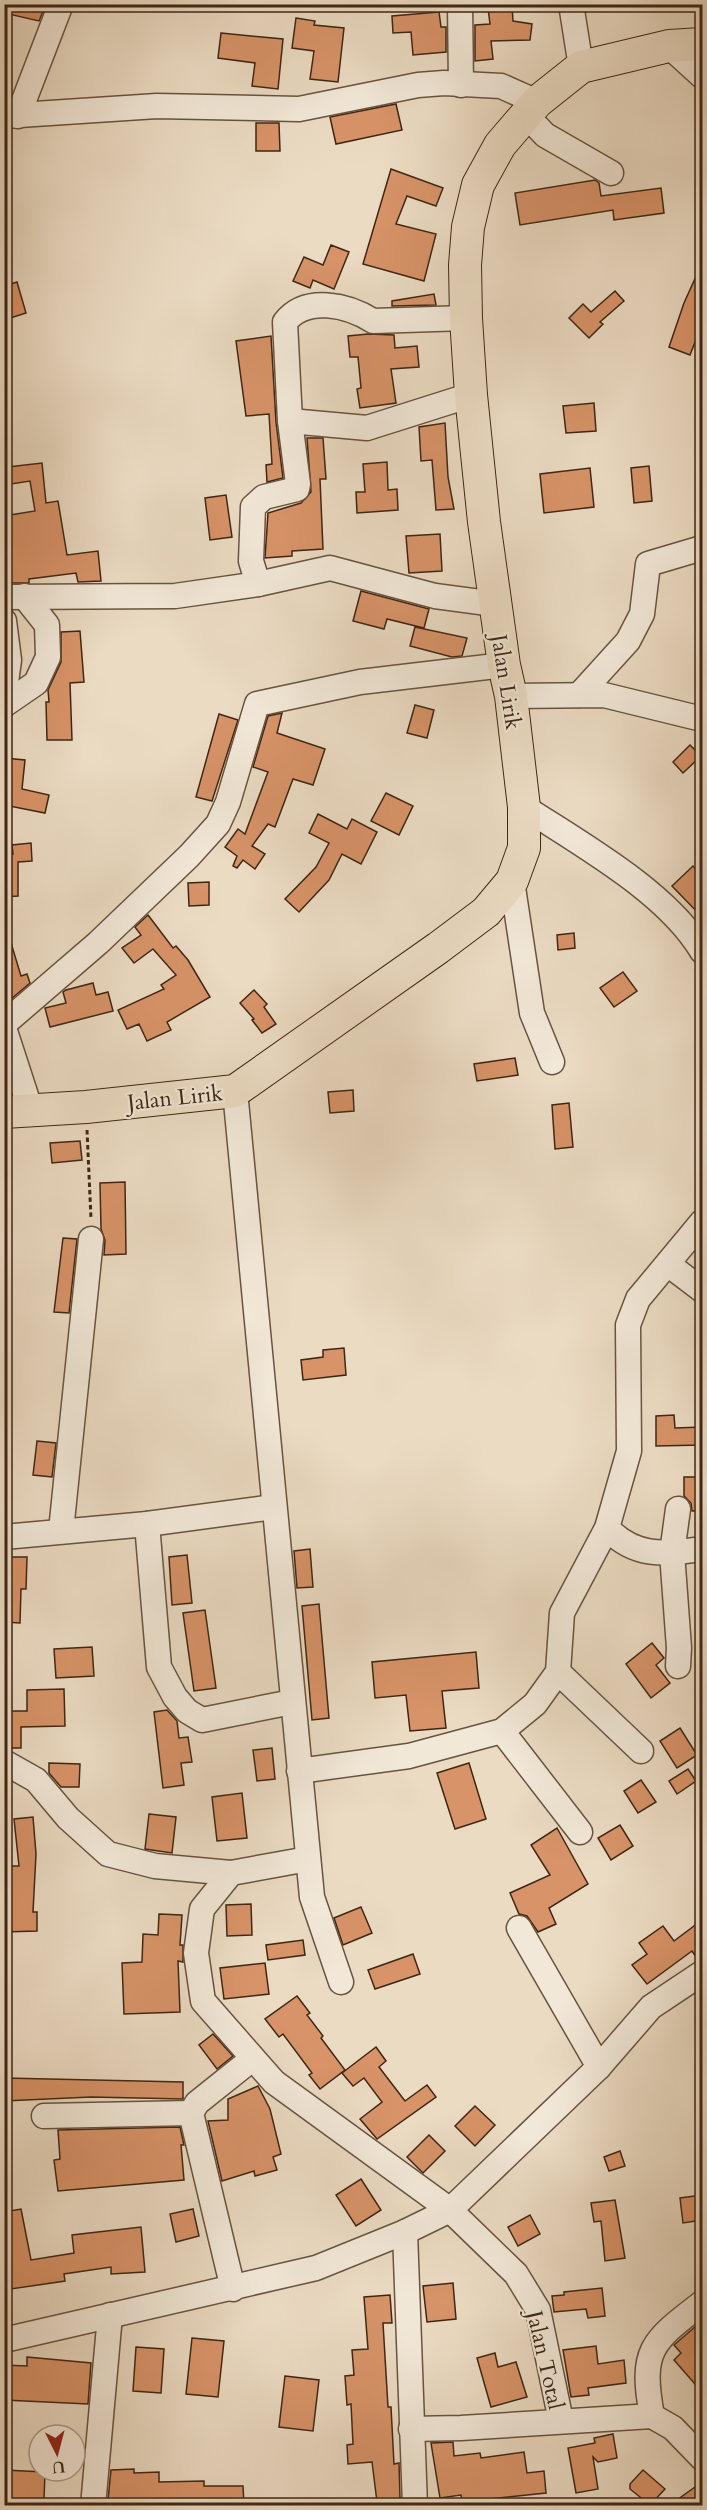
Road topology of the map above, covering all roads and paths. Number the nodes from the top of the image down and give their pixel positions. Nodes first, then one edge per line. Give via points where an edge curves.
1 (61, 4) edge
2 (460, 4) edge
3 (571, 4) edge
4 (702, 44) edge
5 (669, 46) junction
6 (581, 67) junction
7 (702, 76) edge
8 (461, 85) junction
9 (532, 108) junction
10 (11, 116) edge
11 (611, 173) dead end
12 (466, 318) junction
13 (471, 395) junction
14 (290, 422) junction
15 (702, 548) edge
16 (258, 584) junction
17 (14, 597) edge
18 (495, 604) junction
19 (4, 621) edge
20 (504, 664) junction
21 (579, 695) junction
22 (511, 696) junction
23 (4, 697) edge
24 (4, 705) edge
25 (702, 719) edge
26 (524, 807) junction
27 (512, 881) junction
28 (702, 951) edge
29 (4, 1023) edge
30 (4, 1028) edge
31 (552, 1062) dead end
32 (235, 1091) junction
33 (86, 1107) junction
34 (18, 1111) edge
35 (702, 1222) edge
36 (92, 1239) joint
37 (669, 1265) junction
38 (702, 1290) edge
39 (274, 1507) junction
40 (678, 1509) dead end
41 (147, 1524) junction
42 (607, 1528) junction
43 (61, 1531) junction
44 (4, 1537) edge
45 (702, 1549) edge
46 (672, 1553) junction
47 (678, 1666) dead end
48 (558, 1672) junction
49 (292, 1702) junction
50 (502, 1731) junction
51 (641, 1751) dead end
52 (4, 1762) edge
53 (299, 1771) junction
54 (580, 1832) dead end
55 (308, 1859) junction
56 (231, 1873) junction
57 (519, 1928) dead end
58 (702, 1973) edge
59 (340, 1982) dead end
60 (252, 2059) junction
61 (599, 2067) junction
62 (191, 2113) junction
63 (44, 2115) dead end
64 (450, 2210) junction
65 (405, 2232) junction
66 (233, 2289) junction
67 (702, 2303) edge
68 (110, 2315) junction
69 (4, 2340) edge
70 (652, 2416) junction
71 (561, 2421) junction
72 (411, 2429) junction
73 (702, 2458) edge
74 (93, 2505) edge
75 (415, 2505) edge

1 - 10 street
2 - 8 street
3 - 6 street
4 - 5 main road, Jalan Lirik
5 - 6 main road, Jalan Lirik
5 - 7 street
6 - 9 main road, Jalan Lirik
8 - 9 street via 501,86
8 - 10 street via 418,85 299,109 157,106
9 - 11 street via 545,135
9 - 12 main road, Jalan Lirik via 500,145 478,185 468,227
12 - 13 main road, Jalan Lirik
12 - 14 street via 373,321 337,305 292,313 285,322
13 - 14 street via 367,428
13 - 18 main road, Jalan Lirik
14 - 16 street via 298,484 297,489 264,497 253,507 251,561
15 - 21 street via 648,564 642,614 628,641
16 - 17 street via 175,596
16 - 18 street via 330,568 435,596
17 - 24 street via 47,626 48,657 36,683
18 - 20 main road, Jalan Lirik
19 - 23 street via 9,660
20 - 22 main road, Jalan Lirik
20 - 29 street via 360,682 257,704 218,824 106,936
21 - 22 street
21 - 25 street via 604,695
22 - 26 main road, Jalan Lirik
26 - 27 main road, Jalan Lirik via 524,848
26 - 28 street via 620,870 689,929
27 - 31 street via 532,1013
27 - 32 main road, Jalan Lirik via 486,912
30 - 34 street
32 - 33 main road, Jalan Lirik
32 - 39 street
33 - 34 main road, Jalan Lirik
33 - 36 path
35 - 37 street
36 - 43 street
37 - 38 street
37 - 42 street via 638,1299 628,1325 628,1451
39 - 41 street
39 - 49 street
40 - 46 street
41 - 43 street
41 - 49 street via 159,1667 174,1697 202,1720
42 - 46 street via 620,1542 637,1550
42 - 48 street via 562,1613
43 - 44 street
45 - 46 street
46 - 47 street
48 - 50 street via 535,1704
48 - 51 street
49 - 53 street
50 - 53 street via 409,1756
50 - 54 street
52 - 56 street via 36,1780 68,1818 108,1854 155,1866
53 - 55 street
55 - 56 street
55 - 59 street via 312,1896
56 - 60 street, Jalan Total via 202,1909 196,1953 203,2001
57 - 61 street
58 - 61 street via 651,2007
60 - 62 street via 197,2103
60 - 64 street, Jalan Total via 274,2082
61 - 64 street
62 - 63 street
62 - 66 street
64 - 65 street
64 - 71 street, Jalan Total via 516,2274 538,2310
65 - 66 street via 316,2268
65 - 72 street
66 - 68 street
67 - 70 street via 666,2331 648,2356 645,2380
68 - 69 street
68 - 74 street
70 - 71 street, Jalan Total
70 - 73 street via 673,2428
71 - 72 street
72 - 75 street

